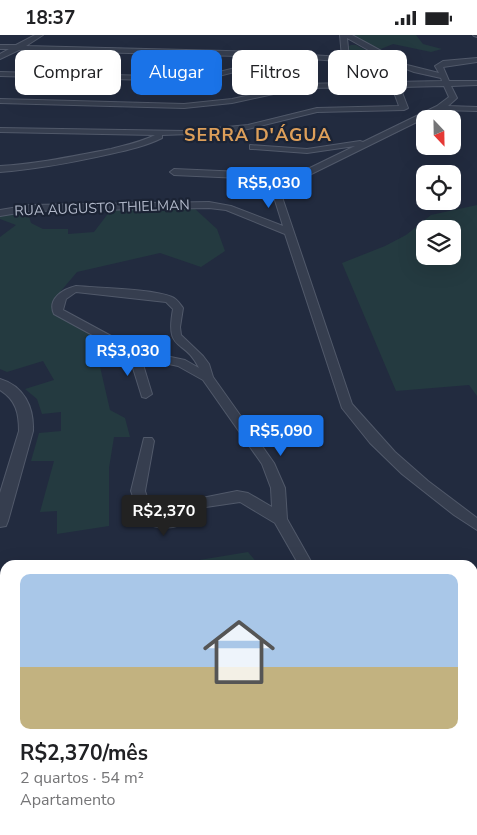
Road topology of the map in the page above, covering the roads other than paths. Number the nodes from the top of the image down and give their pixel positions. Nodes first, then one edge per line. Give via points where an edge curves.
1 (40, 35) edge
2 (345, 35) edge
3 (362, 44) junction
4 (0, 47) edge
5 (344, 47) junction
6 (17, 48) junction
7 (344, 50) edge
8 (374, 50) edge
9 (232, 55) edge
10 (0, 57) edge
11 (477, 60) edge
12 (407, 66) edge
13 (232, 71) edge
14 (0, 74) edge
15 (444, 80) junction
16 (407, 83) edge
17 (477, 83) edge
18 (328, 85) edge
19 (399, 95) edge
20 (0, 101) edge
21 (440, 108) junction
22 (477, 109) edge
23 (0, 129) edge
24 (164, 134) junction
25 (372, 141) junction
26 (253, 147) dead end
27 (0, 169) edge
28 (174, 171) dead end
29 (279, 188) junction
30 (0, 213) edge
31 (288, 232) junction
32 (134, 353) junction
33 (207, 377) junction
34 (0, 384) edge
35 (146, 394) dead end
36 (148, 441) dead end
37 (280, 519) junction
38 (0, 521) edge
39 (477, 525) edge
40 (303, 560) edge

1 - 6 street
2 - 3 street
2 - 5 street
3 - 5 street via 352,43
3 - 8 street
4 - 6 street
5 - 7 street
6 - 9 street
6 - 10 street
11 - 15 street via 443,63 439,66
12 - 15 street
13 - 14 street via 189,79
15 - 16 street
15 - 17 street
15 - 21 street via 453,98
18 - 20 street via 301,86 232,101 184,106
19 - 24 street via 404,108 317,110 225,130
21 - 22 street
21 - 25 street
23 - 24 street
24 - 27 street via 141,144 96,155
25 - 26 street via 307,151
25 - 29 street
28 - 29 street via 242,175
29 - 31 street via 277,194
30 - 31 street, RUA AUGUSTO THIELMAN via 30,209 209,205 228,208
31 - 39 street via 346,405 394,460
32 - 33 street via 182,363
32 - 33 street via 58,313 67,291 76,289 170,300 178,308 176,336 198,356 207,370
32 - 35 street
33 - 37 street via 268,463 278,488
34 - 38 street via 20,398 27,418
36 - 37 street via 138,491 154,521 173,522 202,503 236,496 257,504
37 - 40 street

